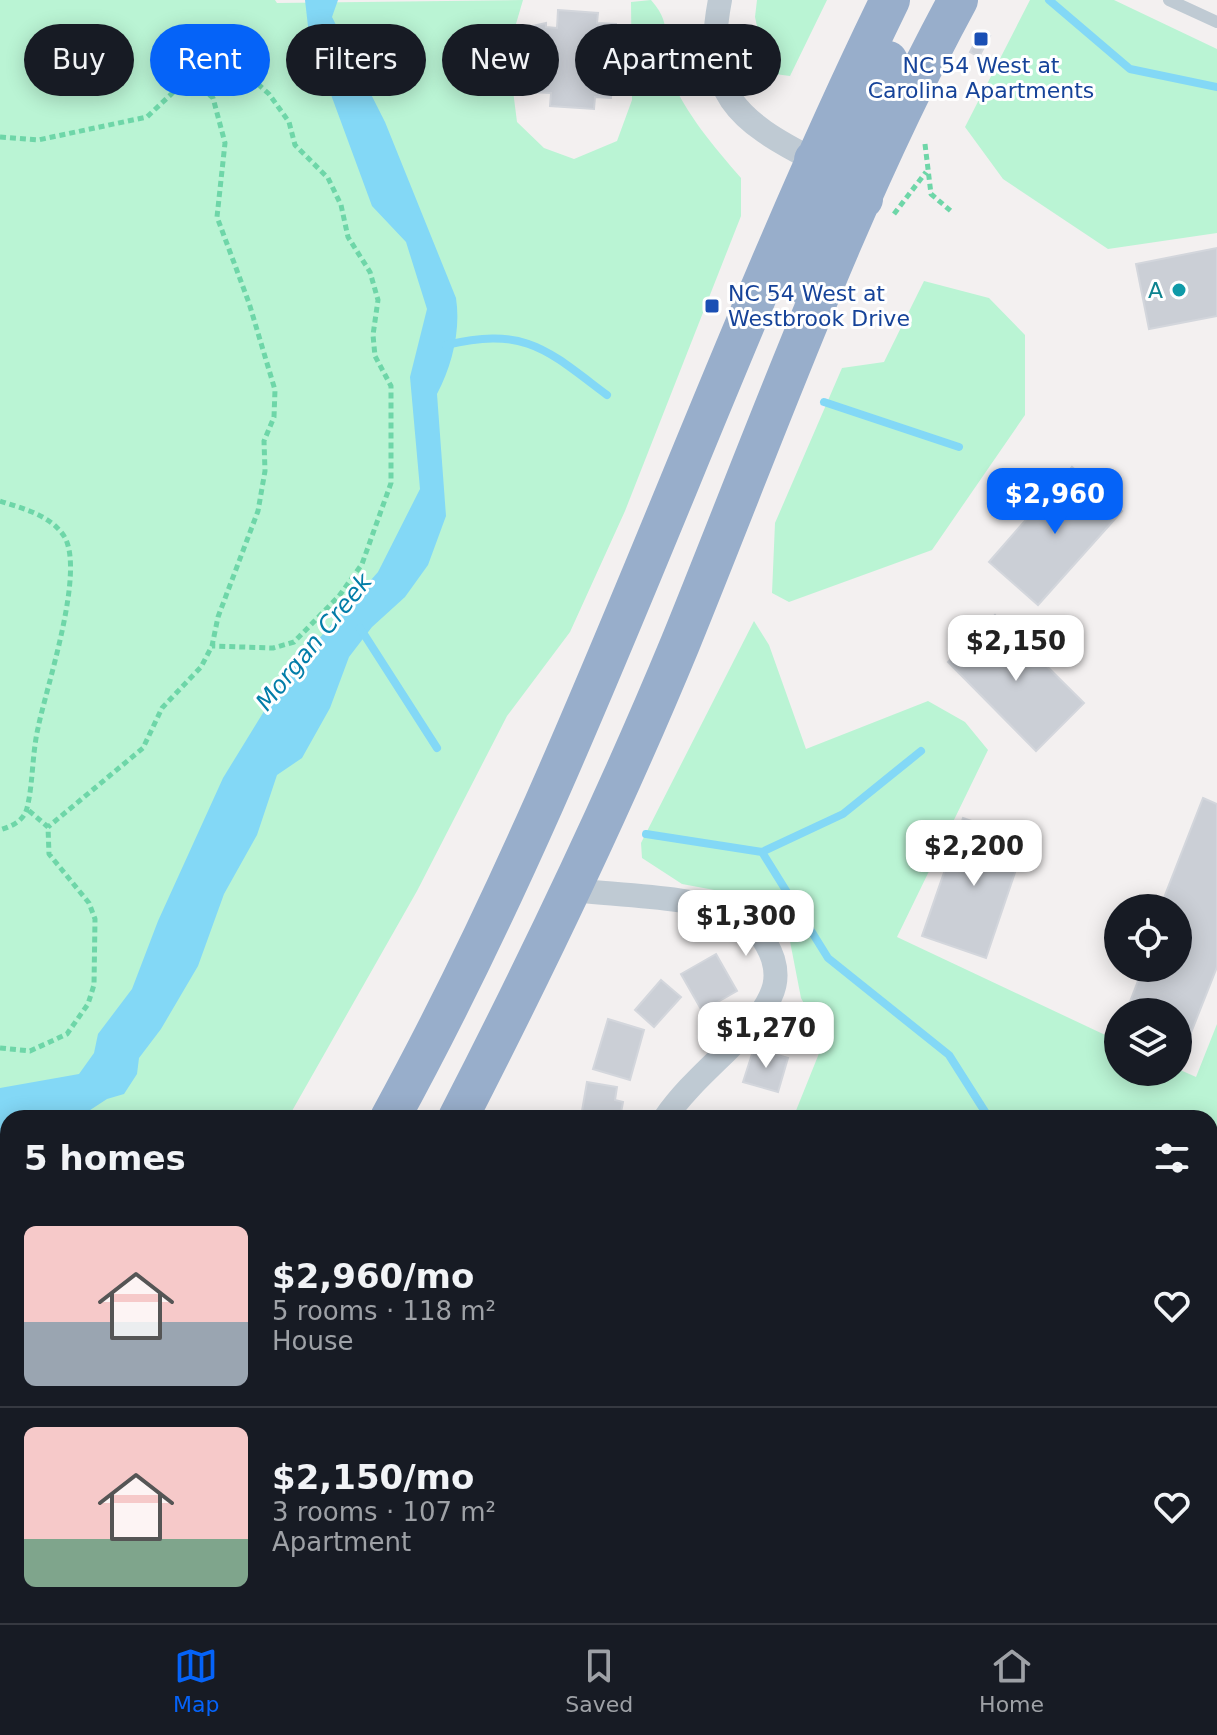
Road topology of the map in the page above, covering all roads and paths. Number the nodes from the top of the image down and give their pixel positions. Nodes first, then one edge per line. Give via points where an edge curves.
1 (720, 0) edge
2 (892, 0) edge
3 (958, 0) edge
4 (1169, 0) edge
5 (1217, 22) edge
6 (169, 96) edge
7 (211, 96) edge
8 (268, 96) edge
9 (929, 133) dead end
10 (0, 137) edge
11 (814, 160) junction
12 (927, 171) junction
13 (879, 207) junction
14 (952, 212) dead end
15 (802, 343) junction
16 (0, 501) edge
17 (212, 646) junction
18 (27, 809) junction
19 (48, 827) junction
20 (0, 830) edge
21 (573, 890) junction
22 (0, 1048) edge
23 (394, 1110) edge
24 (462, 1110) edge
25 (671, 1110) edge

1 - 11 street via 714,55 721,85 750,121
2 - 11 highway
2 - 13 highway via 900,33 853,156 852,185
3 - 13 highway via 901,112
4 - 5 lane
6 - 10 path via 147,117 38,140
7 - 17 path via 225,143 217,217 275,390 258,511
8 - 17 path via 289,122 295,145 328,178 348,237 370,272 378,300 375,356 391,386 391,483 362,564 294,642 273,648
9 - 12 path via 923,147
11 - 15 highway via 824,173 826,197 791,311
11 - 23 highway via 527,845
12 - 13 path
12 - 14 path via 931,194
13 - 15 highway
15 - 21 highway
16 - 18 path via 46,517 65,537 70,567
17 - 19 path via 201,667 162,708 143,748
18 - 19 path
18 - 20 path via 21,820
19 - 22 path via 49,854 89,903 95,919 94,985 67,1034 30,1051
21 - 24 highway
21 - 25 street via 719,908 750,923 770,950 778,975 772,996

